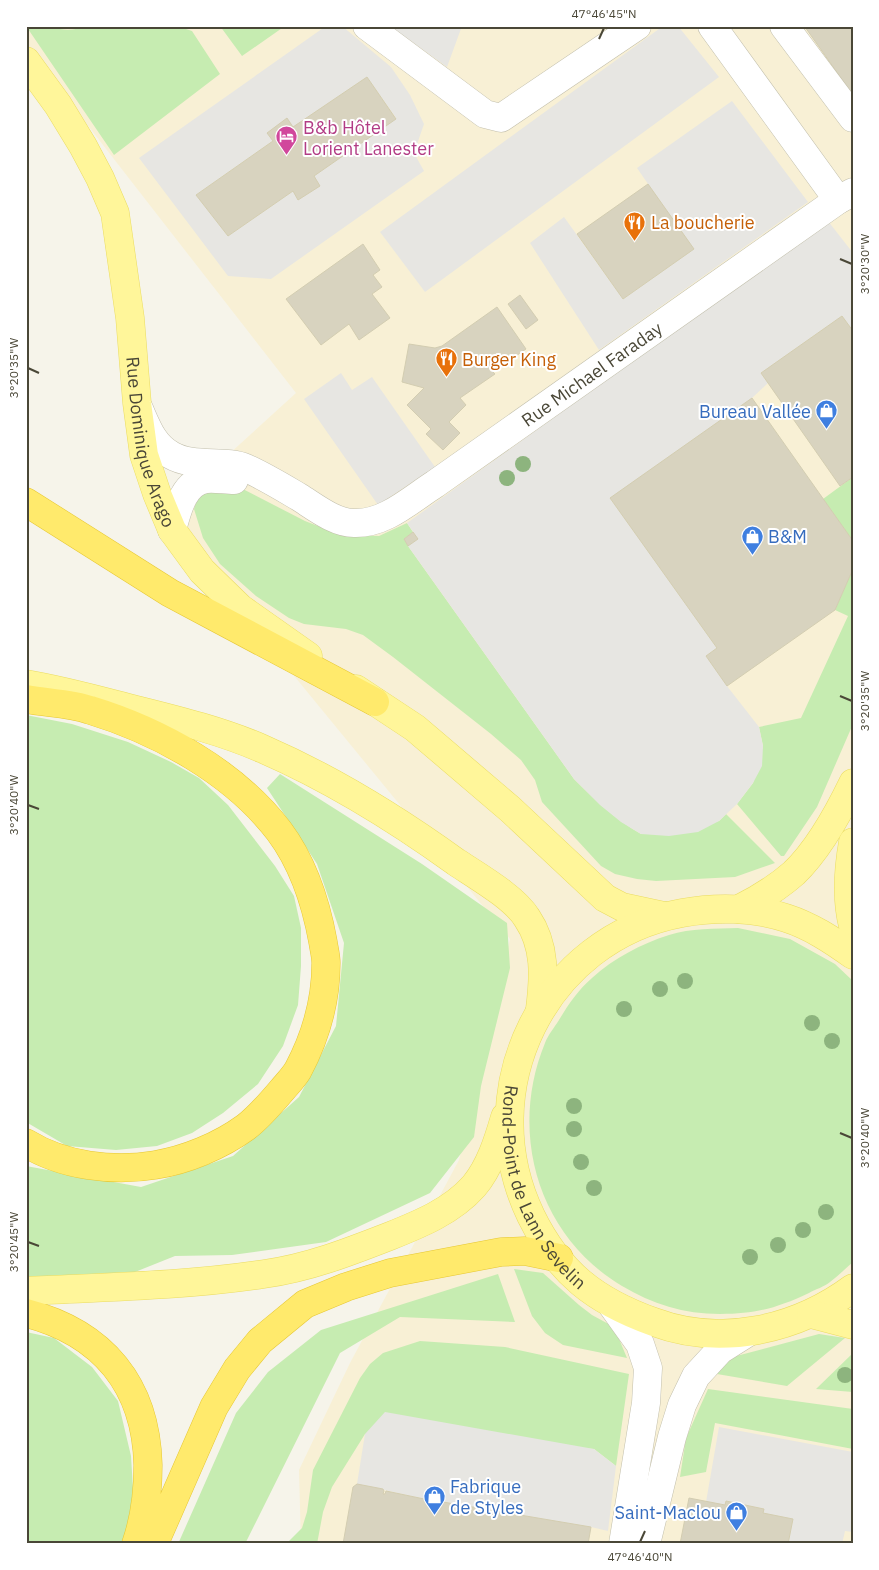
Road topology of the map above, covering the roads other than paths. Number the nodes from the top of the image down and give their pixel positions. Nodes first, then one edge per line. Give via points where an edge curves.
1 (367, 26) edge
2 (637, 26) edge
3 (712, 26) edge
4 (784, 26) edge
5 (26, 61) edge
6 (853, 118) edge
7 (845, 196) edge
8 (136, 403) junction
9 (26, 502) edge
10 (321, 510) junction
11 (172, 530) junction
12 (26, 684) edge
13 (26, 699) edge
14 (375, 702) junction
15 (853, 783) edge
16 (853, 842) edge
17 (739, 909) junction
18 (664, 916) junction
19 (853, 926) edge
20 (853, 955) edge
21 (540, 1010) junction
22 (510, 1102) junction
23 (26, 1143) edge
24 (558, 1258) junction
25 (853, 1288) edge
26 (26, 1291) edge
27 (612, 1305) junction
28 (26, 1313) edge
29 (811, 1314) junction
30 (853, 1325) edge
31 (747, 1333) junction
32 (136, 1544) edge
33 (154, 1544) edge
34 (623, 1544) edge
35 (646, 1544) edge

1 - 2 street via 485,114 501,118
3 - 7 street
4 - 6 street
5 - 8 main road, Rue Dominique Arago via 83,146 115,213 130,318
7 - 10 street, Rue Michael Faraday via 389,515 371,522 352,524
8 - 10 street, Rue Michael Faraday via 153,440 171,456 194,462 244,467
8 - 11 main road, Rue Dominique Arago via 144,455
9 - 14 highway via 170,593
10 - 11 street, Rue Michael Faraday via 239,480 204,480 189,488 179,504
11 - 14 main road, Rue Dominique Arago via 202,571 240,608
12 - 21 main road via 185,722 262,749 345,789 411,829 508,898 527,916 538,938 542,956 544,976
13 - 23 highway via 88,709 158,736 207,764 249,798 279,831 302,871 319,918 326,962 322,1004 314,1035 297,1072 246,1127 214,1145 172,1162 139,1168 67,1161
14 - 18 main road, Rue Dominique Arago via 415,728 510,809 605,898 622,907
15 - 17 main road via 820,840 795,872 765,896
16 - 19 main road via 848,899
17 - 18 main road, Rond-Point de Lann Sevelin via 702,909
17 - 20 main road, Rond-Point de Lann Sevelin via 785,917 827,936
18 - 21 main road, Rond-Point de Lann Sevelin via 634,927 581,961
21 - 22 main road, Rond-Point de Lann Sevelin via 520,1054
22 - 24 main road, Rond-Point de Lann Sevelin via 510,1144 514,1168 524,1200 539,1231
22 - 26 main road via 499,1138 474,1186 453,1206 419,1225 352,1251 265,1274 173,1284
24 - 27 main road, Rond-Point de Lann Sevelin via 591,1292
24 - 33 highway via 525,1251 501,1252 390,1273 305,1304 260,1341 237,1369 214,1406
25 - 29 main road, Rond-Point de Lann Sevelin
27 - 31 main road, Rond-Point de Lann Sevelin via 666,1327 707,1334
27 - 34 street via 640,1344 648,1368 646,1403
28 - 32 highway via 77,1333 99,1350 123,1376 138,1405 147,1440 148,1484
29 - 30 main road
29 - 31 main road, Rond-Point de Lann Sevelin via 780,1326
31 - 35 street via 720,1350 696,1376 672,1437

